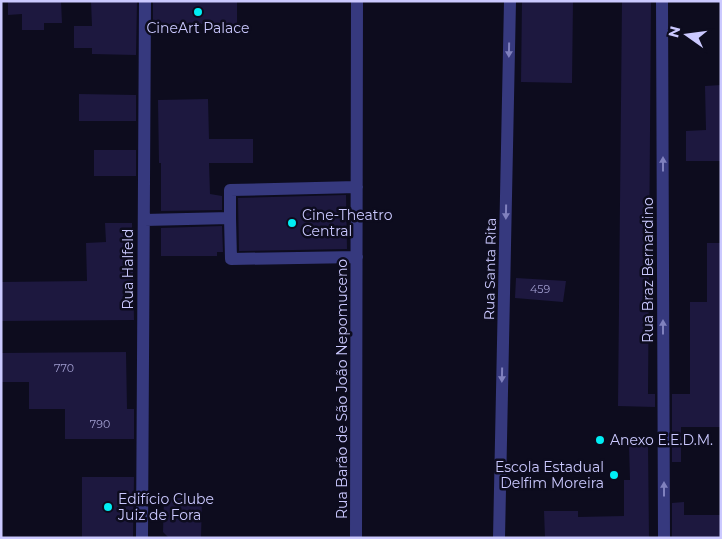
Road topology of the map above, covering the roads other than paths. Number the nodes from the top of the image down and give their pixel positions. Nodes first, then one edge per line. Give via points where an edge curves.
1 (145, 1) edge
2 (357, 1) edge
3 (510, 1) edge
4 (662, 1) edge
5 (357, 187) junction
6 (230, 218) junction
7 (144, 220) junction
8 (357, 257) junction
9 (142, 538) edge
10 (356, 538) edge
11 (499, 538) edge
12 (664, 538) edge

1 - 7 street, Rua Halfeld
2 - 5 street, Rua Barão de São João Nepomuceno
3 -> 11 street, Rua Santa Rita
12 -> 4 street, Rua Braz Bernardino
5 - 6 street via 230,190
5 - 8 street, Rua Barão de São João Nepomuceno
6 - 7 street
6 - 8 street via 231,259
7 - 9 street, Rua Halfeld
8 - 10 street, Rua Barão de São João Nepomuceno

